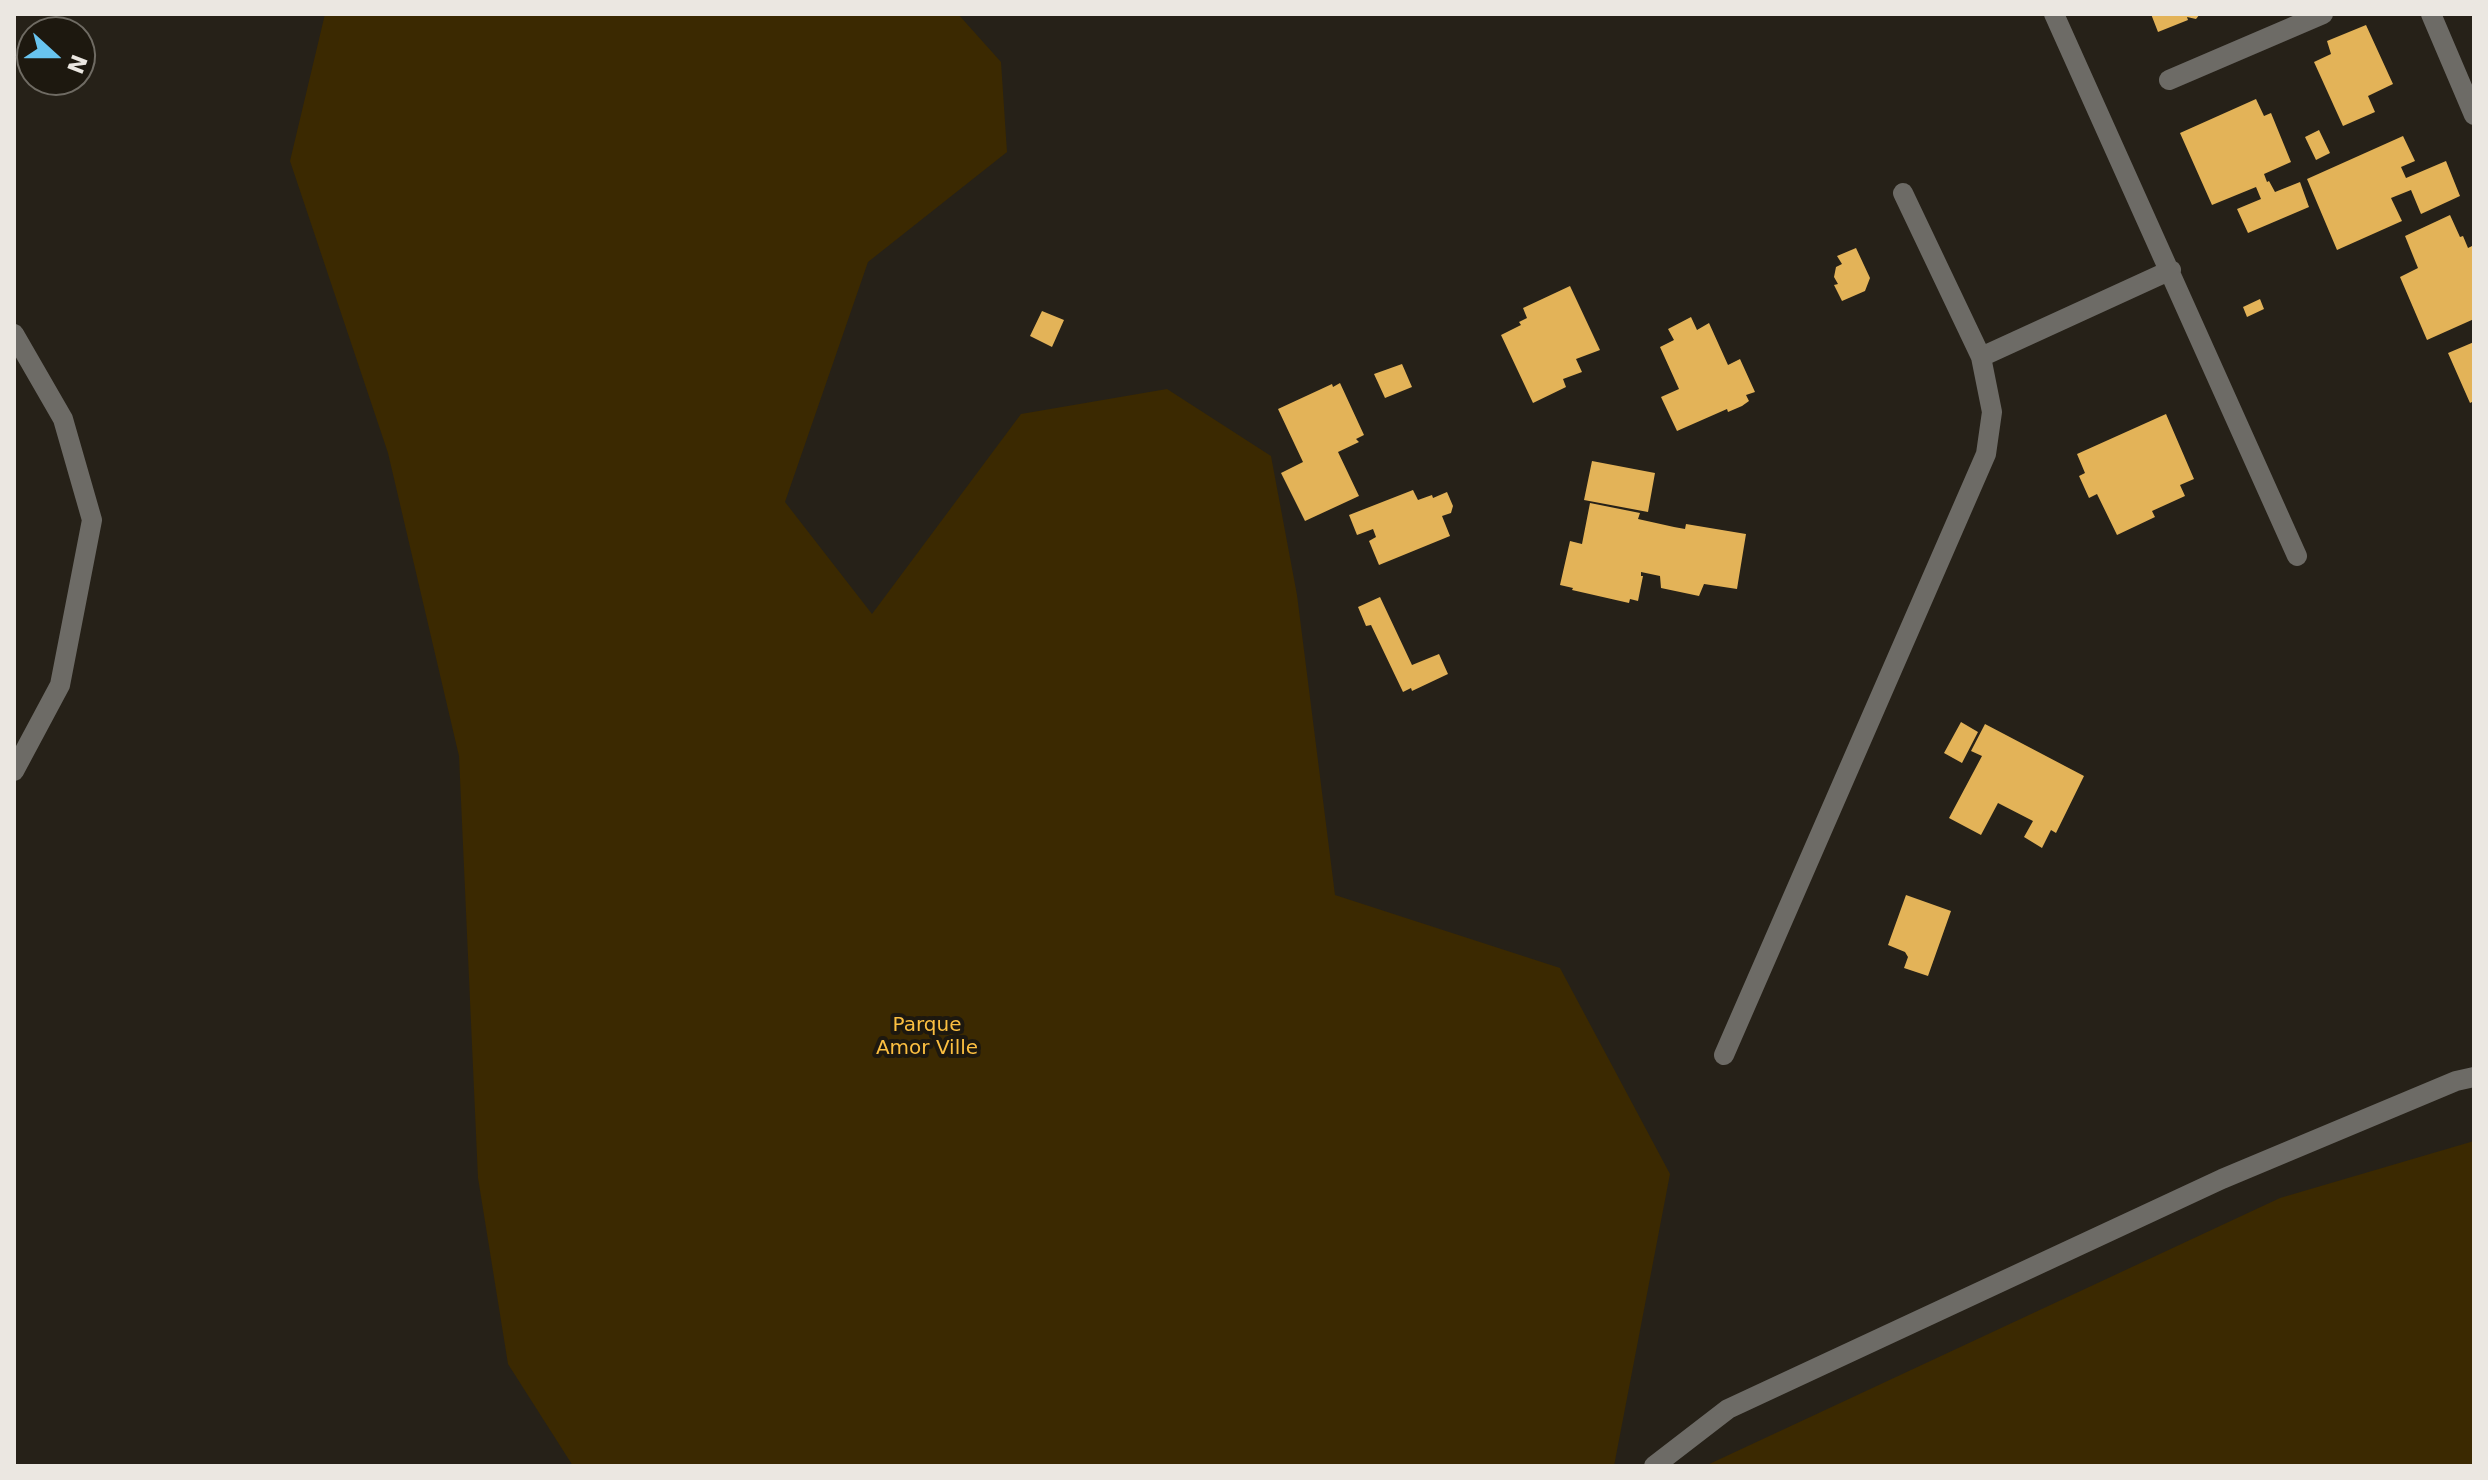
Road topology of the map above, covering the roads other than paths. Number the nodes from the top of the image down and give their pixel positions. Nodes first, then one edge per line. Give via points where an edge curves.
1 (2054, 14) edge
2 (2323, 14) edge
3 (2431, 14) edge
4 (2169, 80) dead end
5 (2474, 115) edge
6 (1903, 193) dead end
7 (2171, 270) junction
8 (14, 334) edge
9 (1981, 357) junction
10 (2297, 556) dead end
11 (14, 771) edge
12 (1724, 1055) dead end
13 (2474, 1077) edge
14 (1654, 1466) edge

1 - 7 street
2 - 4 street
3 - 5 street
6 - 9 street
7 - 9 street
7 - 10 street
8 - 11 street via 63,419 92,520 60,685
9 - 12 street via 1992,412 1986,454
13 - 14 street via 2222,1179 1728,1409

